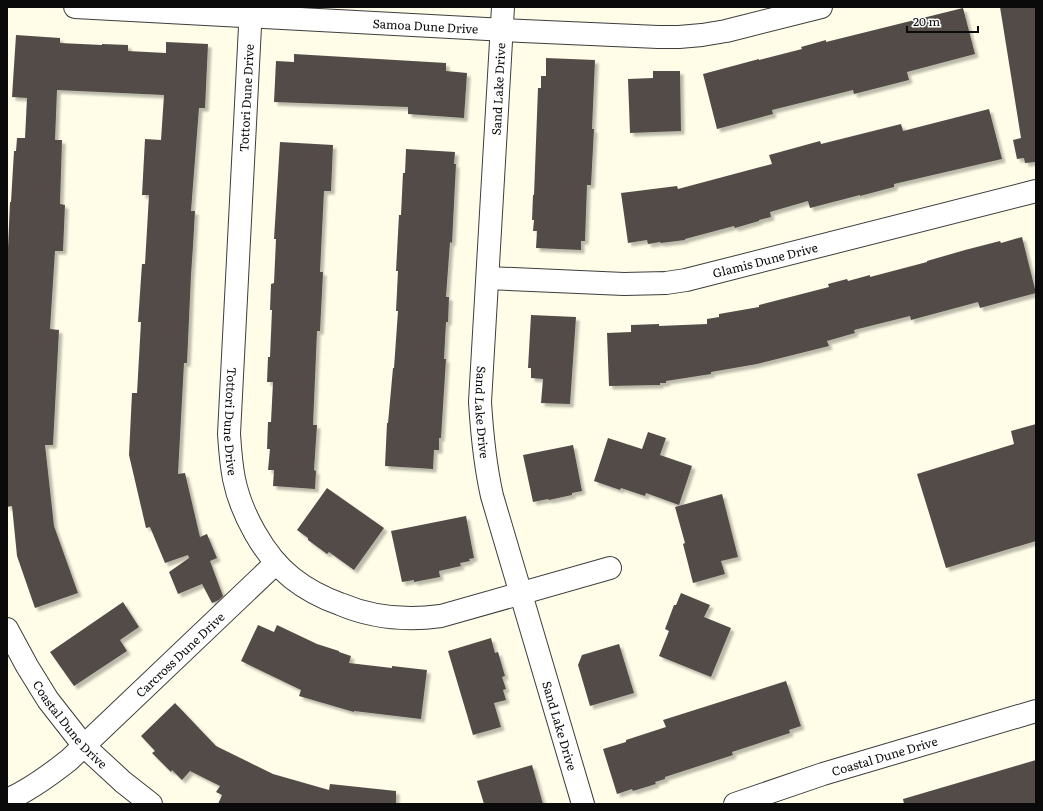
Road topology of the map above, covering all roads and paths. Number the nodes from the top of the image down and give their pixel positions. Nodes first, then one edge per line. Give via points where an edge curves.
1 (75, 7) edge
2 (503, 7) edge
3 (821, 7) edge
4 (251, 12) edge
5 (502, 29) junction
6 (1036, 191) edge
7 (488, 278) junction
8 (276, 564) junction
9 (610, 568) dead end
10 (521, 594) junction
11 (7, 629) edge
12 (1036, 711) edge
13 (84, 746) junction
14 (7, 800) edge
15 (151, 804) edge
16 (583, 804) edge
17 (735, 804) edge

1 - 4 street, Samoa Dune Drive
2 - 5 street, Sand Lake Drive
3 - 5 street, Samoa Dune Drive via 726,31 695,36 658,37
4 - 5 street, Samoa Dune Drive
4 - 8 street, Tottori Dune Drive via 229,434 230,457 241,503 262,544
5 - 7 street, Sand Lake Drive
6 - 7 street, Glamis Dune Drive via 686,280 624,284
7 - 10 street, Sand Lake Drive via 480,402 484,449 492,496
8 - 10 street, Tottori Dune Drive via 291,577 329,600 353,610 379,616 407,619 441,616
8 - 13 street, Carcross Dune Drive
9 - 10 street, Tottori Dune Drive
10 - 16 street, Sand Lake Drive
11 - 13 street, Coastal Dune Drive via 26,666 48,700
12 - 17 street, Coastal Dune Drive via 823,774
13 - 14 street, Carcross Dune Drive via 51,774
13 - 15 street, Coastal Dune Drive

